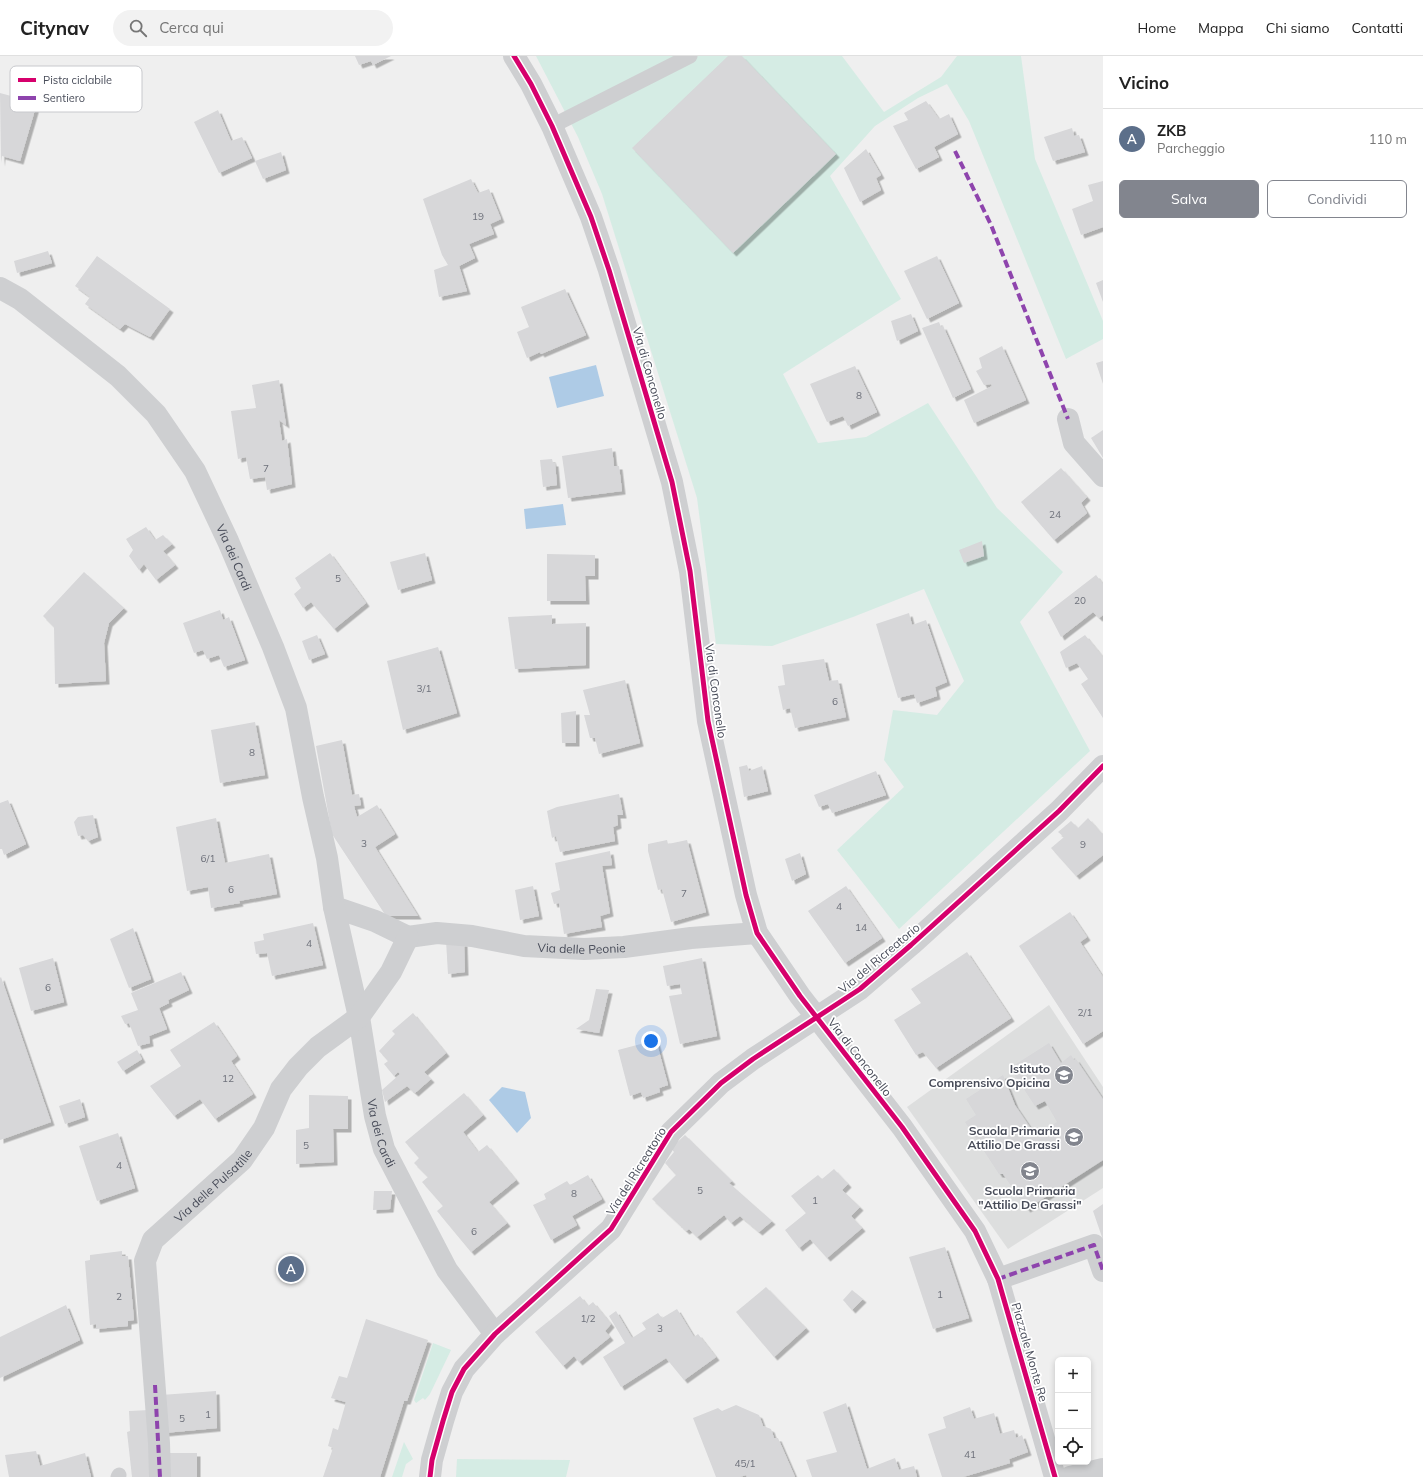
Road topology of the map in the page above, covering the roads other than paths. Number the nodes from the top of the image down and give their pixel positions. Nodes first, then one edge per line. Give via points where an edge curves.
1 (514, 56) edge
2 (690, 56) edge
3 (552, 126) junction
4 (0, 288) edge
5 (1068, 419) dead end
6 (1103, 476) edge
7 (1103, 766) edge
8 (334, 906) junction
9 (757, 933) junction
10 (408, 937) junction
11 (359, 1017) junction
12 (817, 1018) junction
13 (1103, 1272) edge
14 (998, 1279) junction
15 (495, 1334) junction
16 (1103, 1469) edge
17 (160, 1477) edge
18 (430, 1477) edge
19 (1055, 1477) edge
20 (1070, 1477) edge

1 - 3 street, Via di Conconello
2 - 3 lane
3 - 9 street, Via di Conconello via 591,217 609,270 672,482 690,571 708,721 746,895
4 - 8 street, Via dei Cardi via 20,299 118,376 156,414 195,472 228,541 296,708 327,858
5 - 6 street via 1074,443
7 - 12 street, Via del Ricreatorio via 1059,811 912,945 860,989
8 - 10 street
8 - 11 street, Via dei Cardi
9 - 10 street, Via delle Peonie via 584,949 524,946 472,936 437,933
9 - 12 street, Via di Conconello
10 - 11 street, Via delle Pulsatille via 391,972
11 - 15 street, Via dei Cardi via 375,1116 384,1149 447,1270
11 - 17 street, Via delle Pulsatille via 318,1047 298,1067 281,1089 264,1128 242,1160 153,1240 145,1262
12 - 14 street, Via di Conconello via 902,1127 975,1231
12 - 15 street, Via del Ricreatorio via 721,1083 671,1132 611,1229
13 - 14 street via 1094,1245
14 - 19 street, Piazzale Monte Re
15 - 18 street, Via del Ricreatorio via 464,1369 452,1392 432,1460
16 - 20 street

